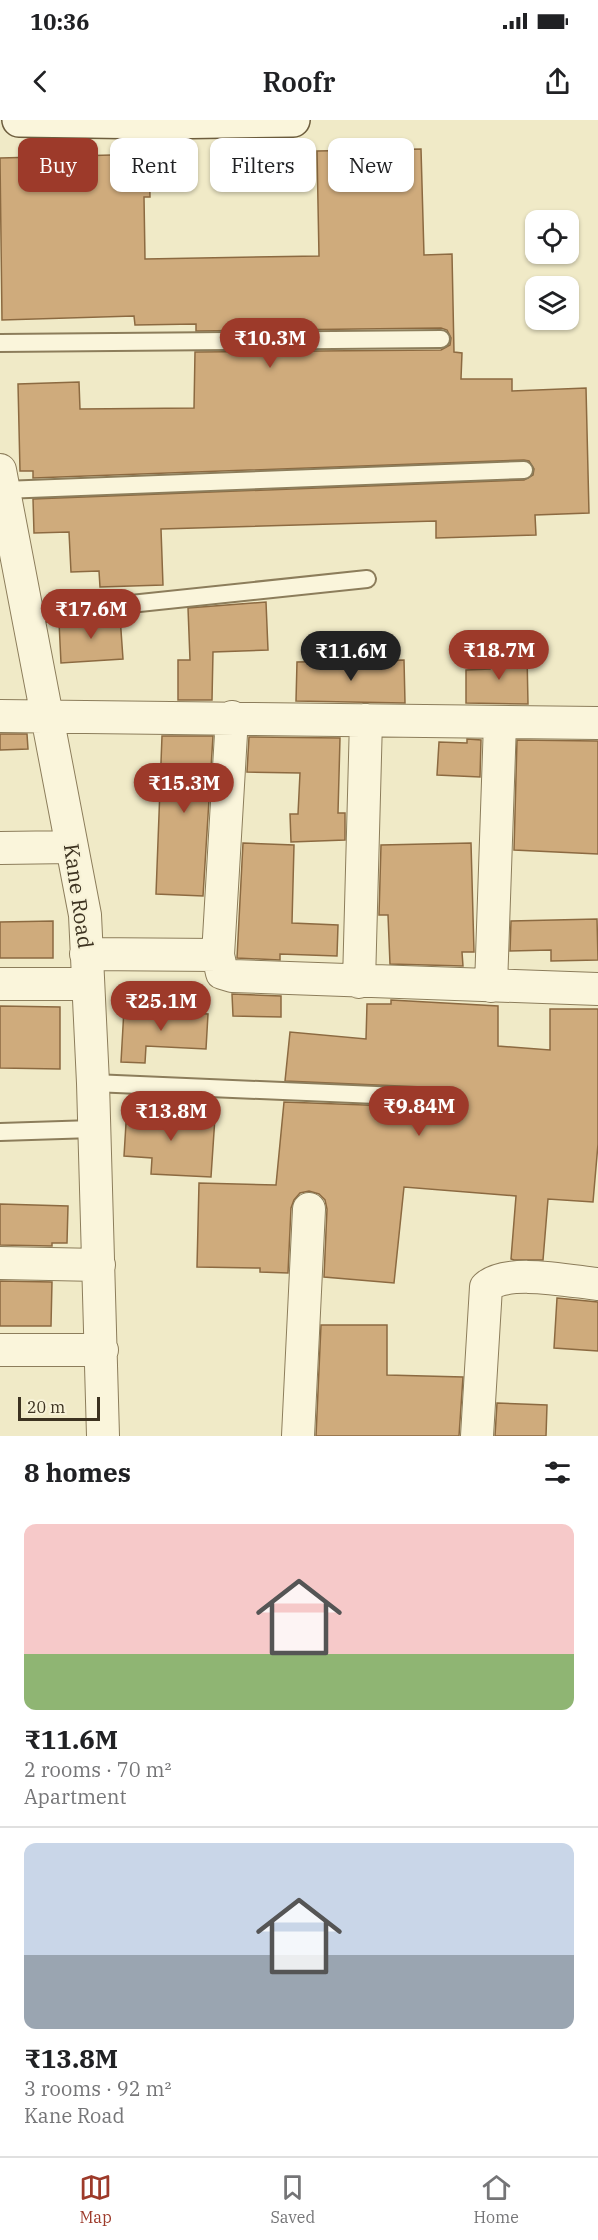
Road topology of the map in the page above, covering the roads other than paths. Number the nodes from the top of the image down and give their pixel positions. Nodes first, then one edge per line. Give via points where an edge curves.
1 (19, 120) edge
2 (293, 120) edge
3 (441, 339) dead end
4 (0, 343) edge
5 (524, 470) dead end
6 (2, 480) edge
7 (7, 553) edge
8 (367, 579) dead end
9 (26, 615) junction
10 (46, 715) junction
11 (0, 716) edge
12 (232, 717) junction
13 (366, 720) junction
14 (500, 723) junction
15 (598, 723) edge
16 (72, 847) junction
17 (0, 848) edge
18 (218, 955) junction
19 (87, 969) junction
20 (359, 982) junction
21 (0, 984) edge
22 (491, 986) junction
23 (598, 989) edge
24 (93, 1083) junction
25 (446, 1098) dead end
26 (93, 1129) junction
27 (0, 1132) edge
28 (309, 1209) dead end
29 (0, 1263) edge
30 (99, 1265) junction
31 (598, 1284) edge
32 (0, 1350) edge
33 (102, 1350) junction
34 (103, 1436) edge
35 (298, 1436) edge
36 (477, 1436) edge

1 - 2 street
3 - 4 lane
5 - 6 lane
6 - 7 street, Kane Road
7 - 9 street, Kane Road
8 - 9 lane
9 - 10 street, Kane Road
10 - 11 street
10 - 12 street
10 - 16 street, Kane Road
12 - 13 street
12 - 18 street
13 - 14 street
13 - 20 street
14 - 15 street
14 - 22 street
16 - 17 street
16 - 19 street, Kane Road via 85,915
18 - 19 street
18 - 20 street via 222,973 232,976
19 - 21 street
19 - 24 street, Kane Road
20 - 22 street
22 - 23 street
24 - 25 lane
24 - 26 street, Kane Road
26 - 27 lane
26 - 30 street, Kane Road
28 - 35 street
29 - 30 street
30 - 33 street, Kane Road
31 - 36 street via 522,1277 495,1279 486,1287
32 - 33 street
33 - 34 street, Kane Road

